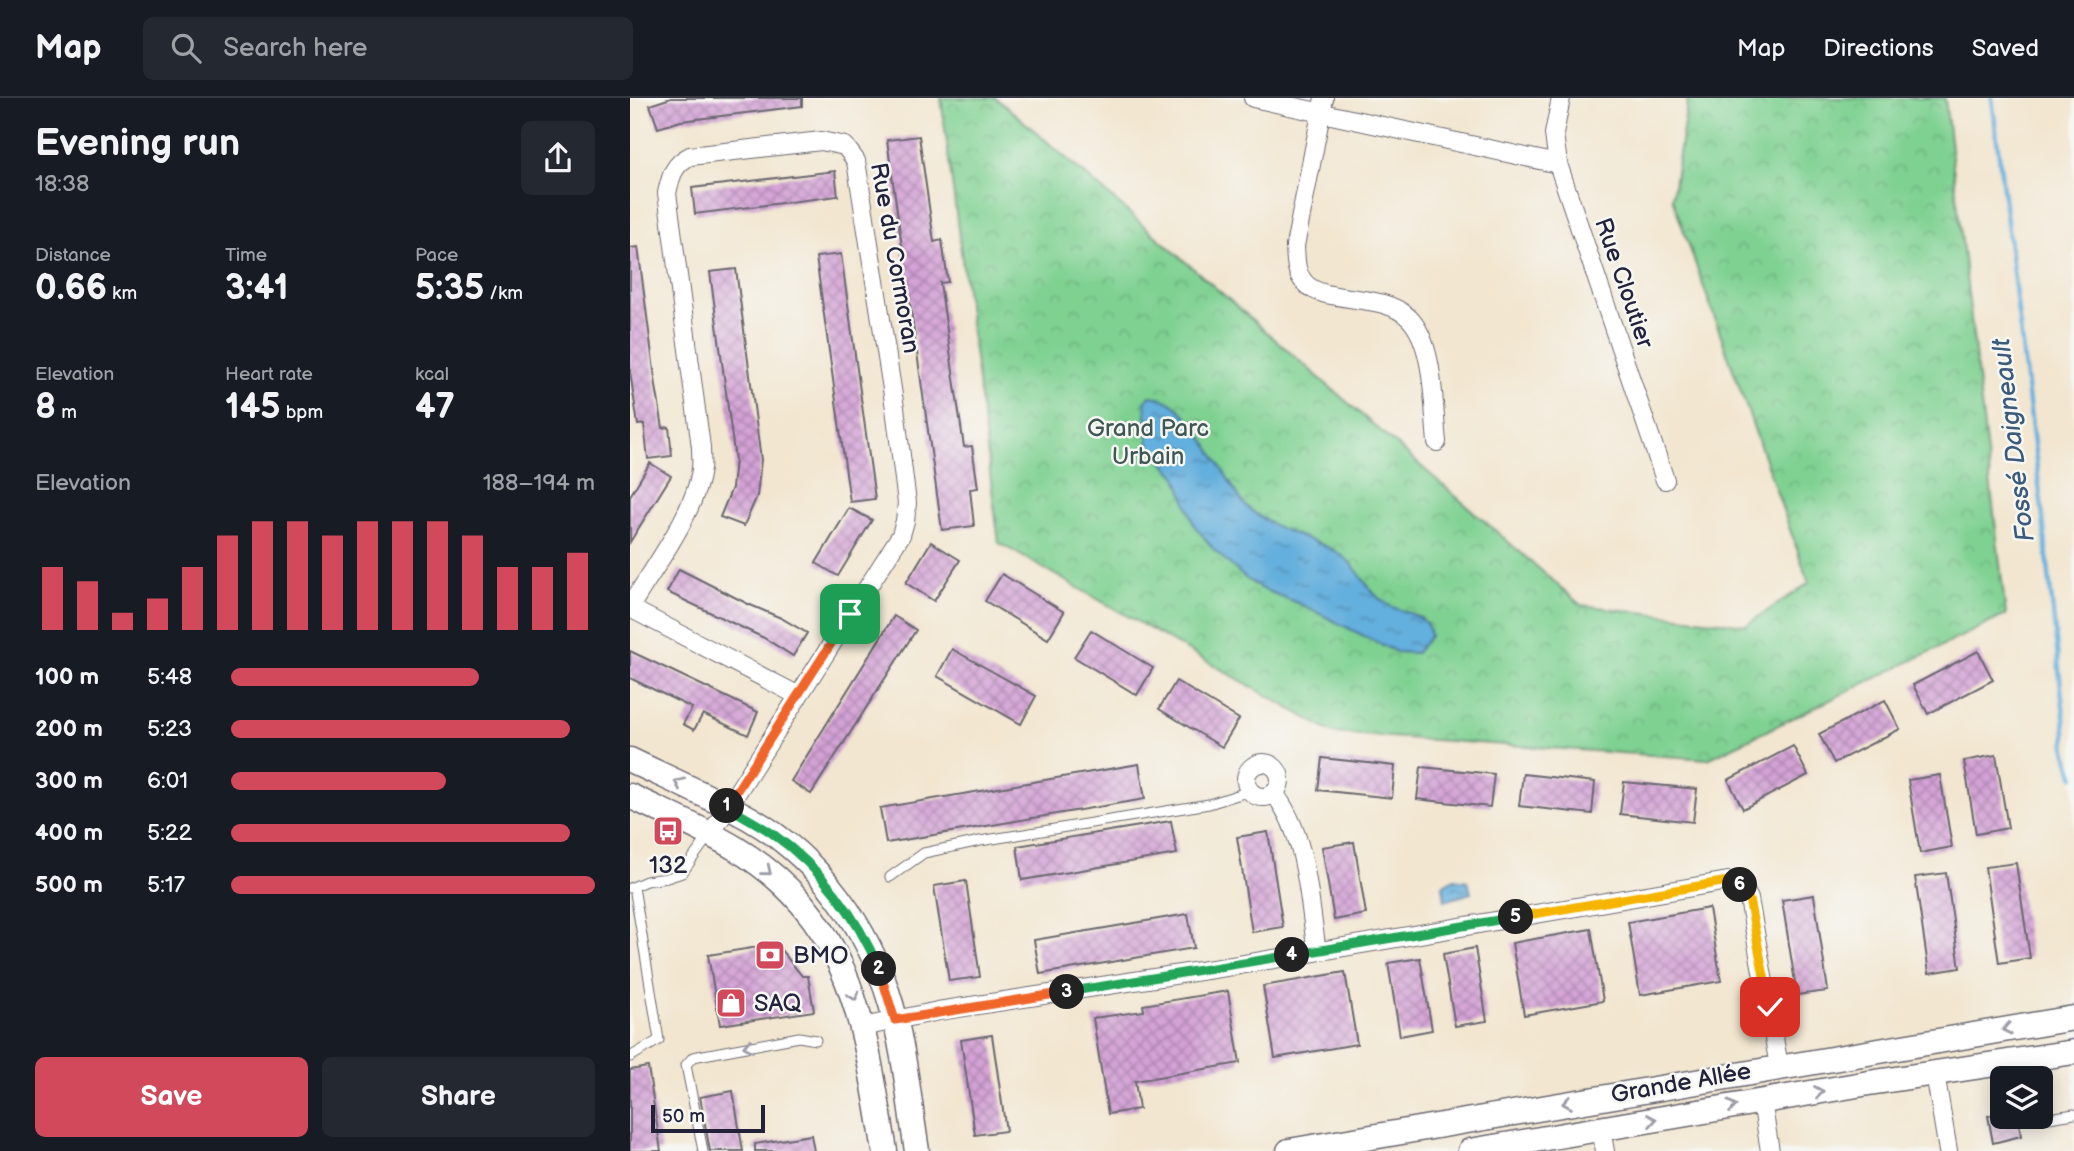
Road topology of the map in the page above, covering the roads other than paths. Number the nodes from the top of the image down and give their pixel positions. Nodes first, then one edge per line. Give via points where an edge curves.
1 (1253, 98) edge
2 (1561, 98) edge
3 (1322, 105) edge
4 (1558, 164) junction
5 (1437, 442) dead end
6 (1665, 480) dead end
7 (630, 607) edge
8 (797, 695) junction
9 (630, 760) edge
10 (1250, 791) junction
11 (1274, 793) junction
12 (630, 796) edge
13 (727, 807) junction
14 (709, 835) junction
15 (890, 877) dead end
16 (632, 887) edge
17 (1317, 951) junction
18 (2074, 1018) edge
19 (895, 1020) junction
20 (863, 1027) junction
21 (816, 1040) dead end
22 (2074, 1052) edge
23 (630, 1057) edge
24 (1779, 1066) junction
25 (1935, 1073) junction
26 (1762, 1101) junction
27 (2074, 1114) edge
28 (2053, 1117) edge
29 (1603, 1140) edge
30 (702, 1151) edge
31 (885, 1151) edge
32 (917, 1151) edge
33 (1289, 1151) edge
34 (1471, 1151) edge
35 (1770, 1151) edge
36 (1948, 1151) edge

1 - 3 street
2 - 4 street, Rue Cloutier via 1554,134
3 - 4 street
3 - 5 street via 1296,266 1304,283 1321,292 1386,303 1409,318 1428,352
4 - 6 street, Rue Cloutier
7 - 8 street
7 - 8 street, Rue du Cormoran via 680,524 701,471 667,193 670,177 677,163 690,156 821,141 845,146 856,161 869,232 907,503 901,535
8 - 13 street, Rue du Cormoran
13 -> 9 main road
10 - 11 street via 1261,797
10 - 11 street via 1247,773 1257,764 1266,764 1279,775
10 - 15 lane via 1209,804 924,853
11 - 17 street via 1300,844
12 - 14 main road
13 - 14 street, Rue du Cormoran
13 - 19 main road via 784,842 838,898 869,946
14 - 16 lane via 682,873
14 -> 20 main road via 772,875 812,917 842,966
16 - 23 lane via 659,1040
17 - 19 street
17 - 24 street via 1735,882 1749,899
18 -> 24 main road, Grande Allée
19 - 20 street
19 - 32 main road
20 - 31 main road
21 -> 30 lane via 799,1037 693,1057 686,1065
22 - 25 main road, Grande Allée
24 -> 33 main road, Grande Allée
26 -> 25 main road, Grande Allée
25 - 36 street
29 -> 26 main road, Grande Allée
26 - 35 street
27 - 28 lane
29 - 34 main road, Grande Allée

